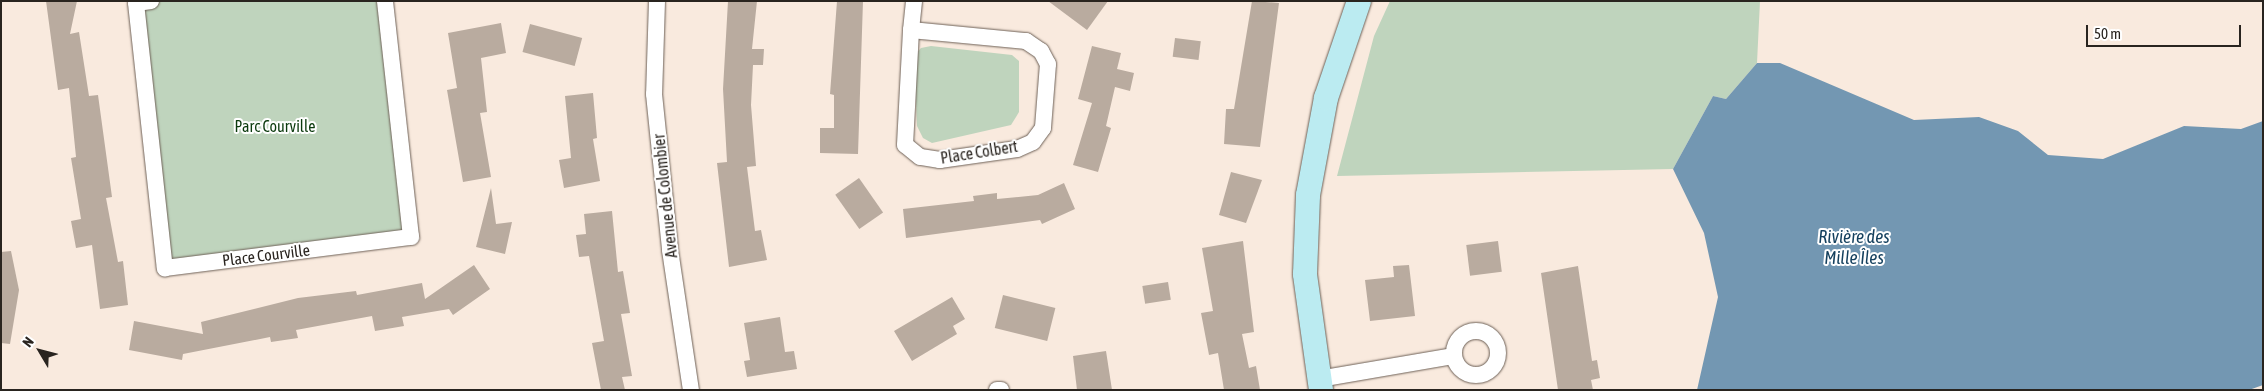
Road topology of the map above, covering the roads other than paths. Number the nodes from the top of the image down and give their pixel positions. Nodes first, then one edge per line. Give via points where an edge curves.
1 (152, 1) edge
2 (385, 1) edge
3 (657, 1) edge
4 (914, 1) edge
5 (1359, 1) edge
6 (910, 30) junction
7 (1454, 356) dead end
8 (1320, 385) edge
9 (691, 390) edge
10 (997, 390) edge
11 (1001, 390) edge

1 - 2 street, Place Courville via 136,3 165,268 411,237
3 - 9 street, Avenue de Colombier via 654,94 670,250
4 - 6 street, Place Colbert
5 - 8 main road via 1326,98 1308,195 1306,278
6 - 6 street, Place Colbert via 904,145 920,157 940,160 1017,149 1033,142 1043,128 1048,64 1041,52 1026,41
7 - 8 street
10 - 11 street

